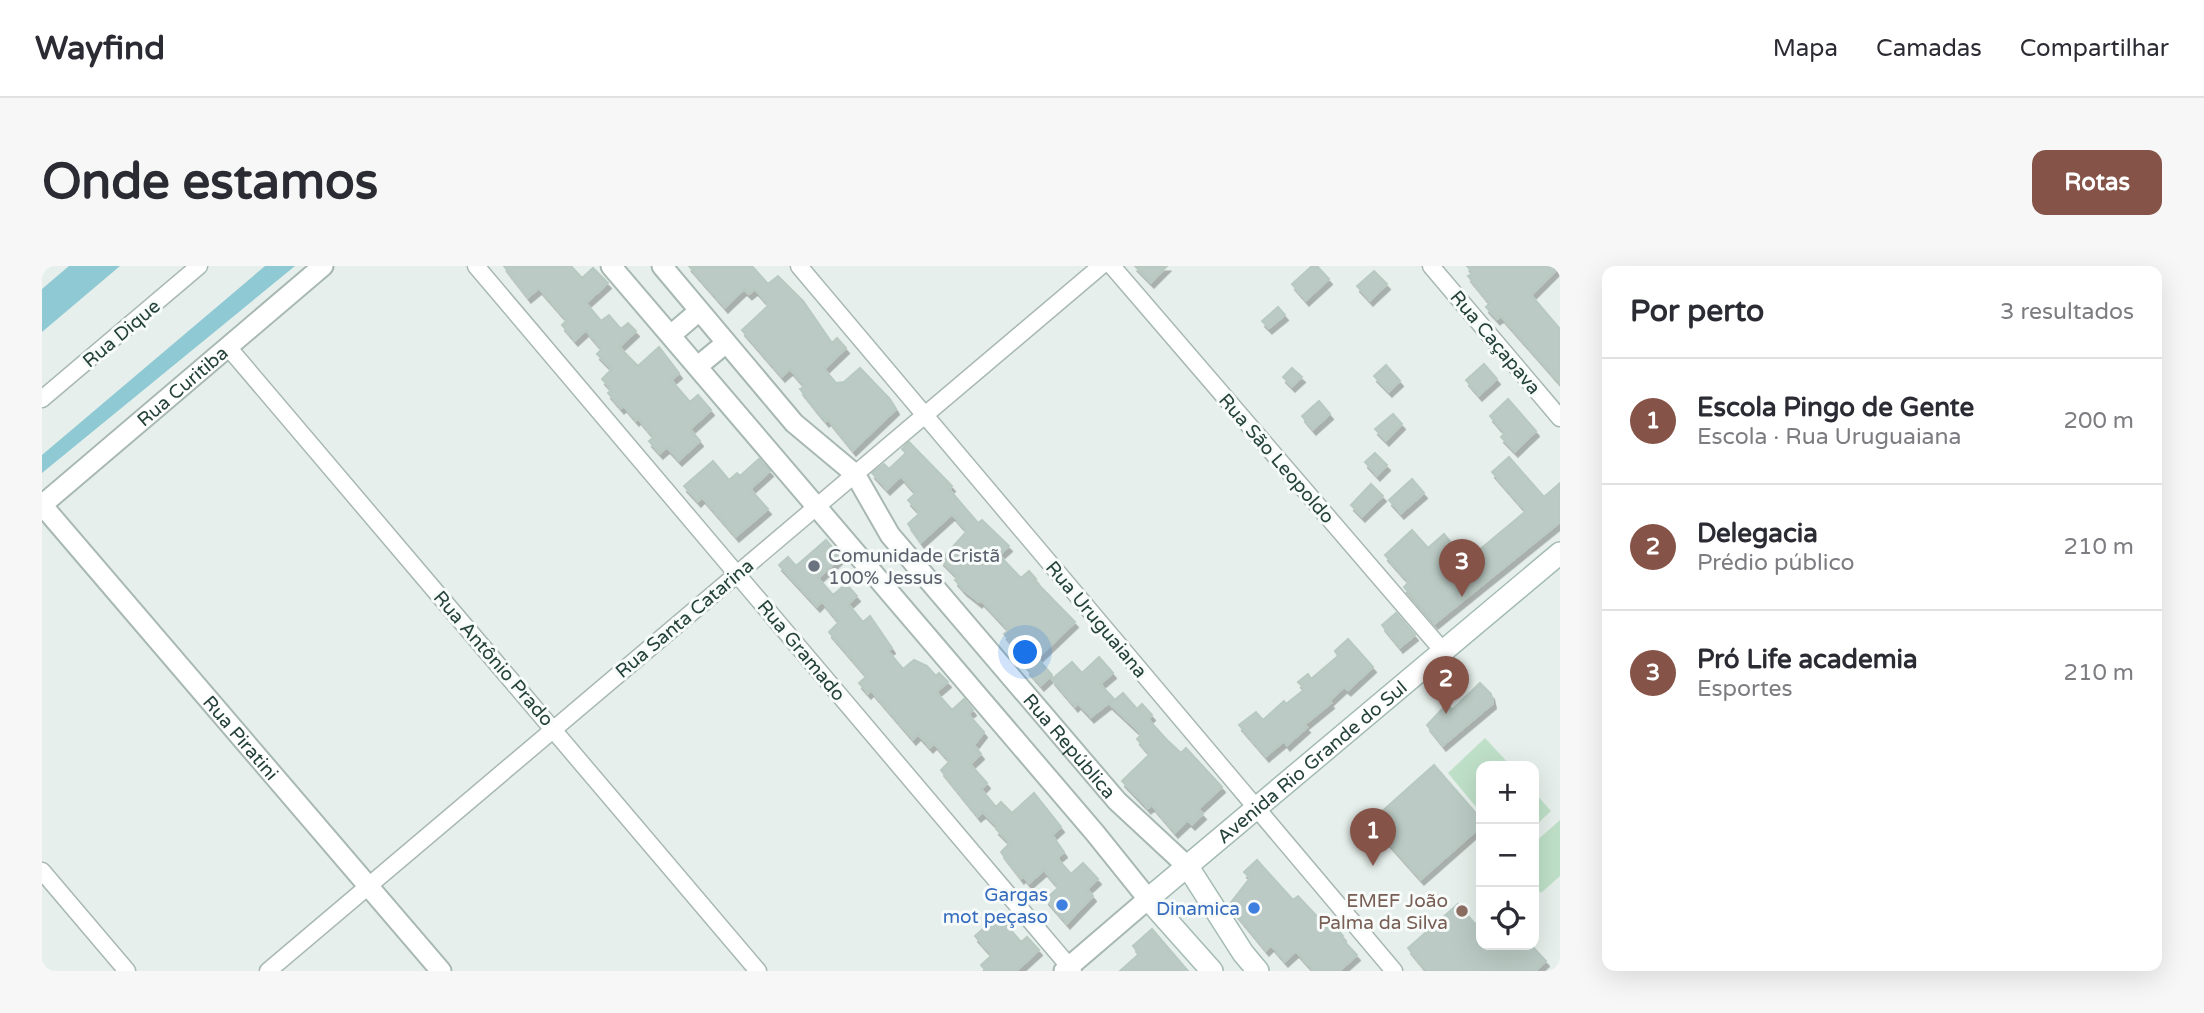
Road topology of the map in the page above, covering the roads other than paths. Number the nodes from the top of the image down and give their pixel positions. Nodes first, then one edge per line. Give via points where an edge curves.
1 (199, 266) edge
2 (323, 266) edge
3 (476, 266) edge
4 (611, 266) edge
5 (662, 266) edge
6 (799, 266) edge
7 (1101, 266) edge
8 (1112, 266) edge
9 (1432, 266) edge
10 (699, 311) junction
11 (671, 335) junction
12 (726, 343) junction
13 (228, 347) junction
14 (698, 366) junction
15 (42, 399) edge
16 (925, 415) junction
17 (1560, 418) edge
18 (855, 474) junction
19 (42, 505) edge
20 (814, 507) junction
21 (1560, 552) edge
22 (738, 573) junction
23 (1443, 651) junction
24 (555, 728) junction
25 (1256, 808) junction
26 (1188, 867) junction
27 (42, 871) edge
28 (369, 885) junction
29 (1148, 900) junction
30 (1069, 970) edge
31 (127, 971) edge
32 (268, 971) edge
33 (441, 971) edge
34 (758, 971) edge
35 (1212, 971) edge
36 (1258, 971) edge
37 (1394, 971) edge

1 - 15 street, Rua Dique
2 - 13 street, Rua Curitiba
3 - 22 street, Rua Gramado
4 - 11 street, Rua República
5 - 10 street, Rua República
6 - 16 street, Rua Uruguaiana
7 - 16 street, Rua Santa Catarina
8 - 23 street, Rua São Leopoldo
9 - 17 street, Rua Caçapava
10 - 11 street
10 - 12 street, Rua República
11 - 14 street, Rua República
12 - 14 street
12 - 18 street, Rua República via 794,423
13 - 19 street, Rua Curitiba
13 - 24 street, Rua Antônio Prado
14 - 20 street, Rua República
16 - 18 street, Rua Santa Catarina
16 - 25 street, Rua Uruguaiana
18 - 20 street, Rua Santa Catarina
18 - 26 street, Rua República via 890,535 1117,801
19 - 28 street, Rua Piratini
20 - 22 street, Rua Santa Catarina
20 - 29 street, Rua República via 902,605
21 - 23 main road, Avenida Rio Grande do Sul
22 - 24 street, Rua Santa Catarina
22 - 30 street, Rua Gramado
23 - 25 main road, Avenida Rio Grande do Sul
24 - 28 street, Rua Santa Catarina
24 - 34 street, Rua Antônio Prado
25 - 26 main road, Avenida Rio Grande do Sul
25 - 37 street, Rua Uruguaiana
26 - 29 main road, Avenida Rio Grande do Sul
26 - 36 main road, Rua República
27 - 31 street
28 - 32 street, Rua Santa Catarina
28 - 33 street, Rua Piratini
29 - 30 street, Avenida Rio Grande do Sul
29 - 35 main road, Rua República

